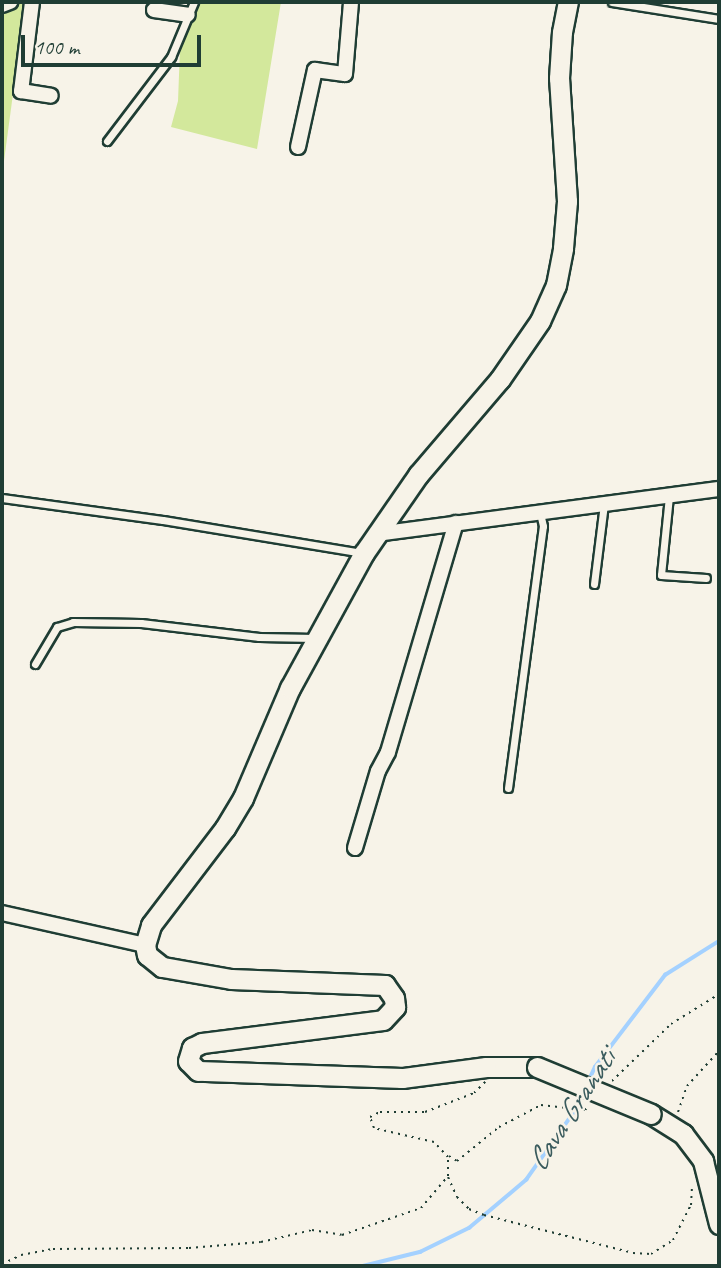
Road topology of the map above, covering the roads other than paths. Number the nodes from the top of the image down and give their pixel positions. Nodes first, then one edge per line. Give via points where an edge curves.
1 (10, 2) edge
2 (32, 2) edge
3 (351, 2) edge
4 (568, 2) edge
5 (612, 2) edge
6 (2, 5) edge
7 (191, 8) edge
8 (154, 10) dead end
9 (719, 19) edge
10 (51, 96) dead end
11 (107, 141) dead end
12 (298, 147) dead end
13 (719, 489) edge
14 (668, 495) junction
15 (2, 498) edge
16 (604, 504) junction
17 (540, 512) junction
18 (456, 523) junction
19 (377, 534) junction
20 (364, 553) junction
21 (706, 578) dead end
22 (594, 583) dead end
23 (316, 638) junction
24 (35, 664) dead end
25 (508, 788) dead end
26 (355, 848) dead end
27 (2, 913) edge
28 (145, 945) junction
29 (719, 1224) edge

1 - 6 street
2 - 10 street via 21,91
3 - 12 street via 345,74 314,70
4 - 19 street via 559,78 567,201 556,285 517,357 418,475
5 - 9 lane
7 - 8 street
7 - 11 lane via 171,57
13 - 14 street
14 - 16 street
14 - 21 lane via 661,575
15 - 20 lane
16 - 17 street
16 - 22 lane
17 - 18 street
17 - 25 lane via 543,526
18 - 19 street
18 - 26 street
19 - 20 street
20 - 23 street
23 - 24 lane via 73,622 57,627
23 - 28 street via 243,798 151,925
27 - 28 street
28 - 29 street, bridge via 147,955 162,967 231,979 385,985 394,998 395,1007 383,1020 202,1043 192,1048 188,1061 198,1071 402,1078 486,1067 537,1067 672,1125 703,1161

